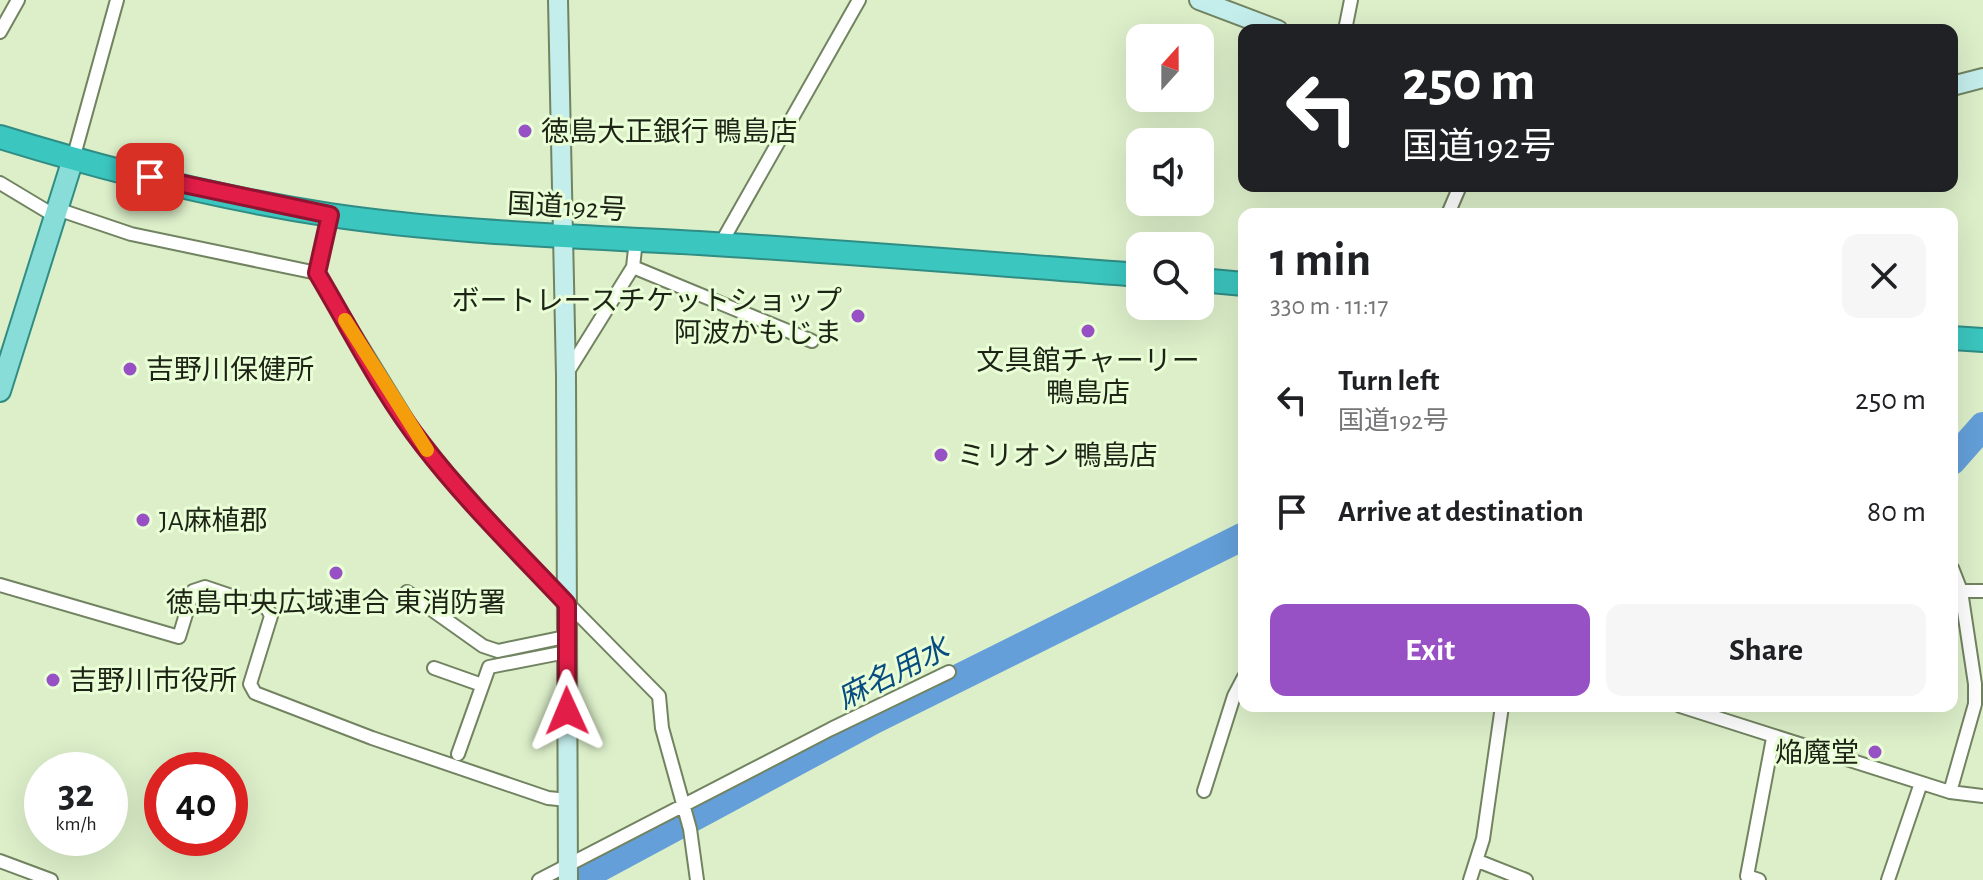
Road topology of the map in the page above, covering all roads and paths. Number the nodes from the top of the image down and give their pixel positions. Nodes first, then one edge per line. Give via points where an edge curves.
1 (18, 0) edge
2 (117, 0) edge
3 (558, 0) edge
4 (859, 0) edge
5 (1199, 0) edge
6 (1351, 0) edge
7 (1262, 24) edge
8 (1346, 24) edge
9 (0, 32) edge
10 (1983, 78) edge
11 (1958, 84) edge
12 (0, 137) edge
13 (73, 159) junction
14 (0, 183) edge
15 (56, 212) junction
16 (330, 215) junction
17 (562, 238) junction
18 (636, 240) junction
19 (720, 245) junction
20 (633, 267) junction
21 (317, 273) junction
22 (1126, 274) edge
23 (1214, 281) edge
24 (1238, 283) edge
25 (1958, 338) edge
26 (1983, 340) edge
27 (812, 341) dead end
28 (566, 376) junction
29 (0, 391) edge
30 (1958, 583) edge
31 (0, 585) edge
32 (1961, 591) junction
33 (1983, 591) edge
34 (407, 592) dead end
35 (567, 604) junction
36 (566, 645) junction
37 (434, 668) dead end
38 (949, 672) dead end
39 (482, 685) junction
40 (1238, 688) edge
41 (1501, 712) edge
42 (1697, 712) edge
43 (1773, 738) junction
44 (458, 754) dead end
45 (1921, 783) junction
46 (1204, 791) dead end
47 (1950, 792) junction
48 (1983, 796) edge
49 (568, 800) junction
50 (684, 808) junction
51 (0, 861) edge
52 (1478, 861) junction
53 (568, 874) edge
54 (51, 880) edge
55 (539, 880) edge
56 (697, 880) edge
57 (1470, 880) edge
58 (1526, 880) edge
59 (1759, 880) edge
60 (1888, 880) edge

1 - 9 street
2 - 13 street
3 - 17 street
4 - 19 street
5 - 7 street
6 - 8 street
10 - 11 street
12 - 13 highway, 国道192号
13 - 15 main road
13 - 16 highway, 国道192号
14 - 15 street
15 - 21 street via 131,234
15 - 29 main road
16 - 17 highway, 国道192号
16 - 21 street
17 - 18 highway, 国道192号
17 - 28 street
18 - 19 highway, 国道192号
18 - 20 street
19 - 22 highway, 国道192号
20 - 27 street
20 - 28 street
21 - 35 street via 422,444
23 - 24 highway
25 - 26 highway
28 - 35 street
30 - 32 street
31 - 49 street via 179,637 193,591 205,587 267,608 271,616 250,684 255,693 372,738 548,798
32 - 33 street
32 - 47 street via 1975,704
34 - 36 street via 483,646 498,651
35 - 36 street
35 - 50 street via 659,696 662,728
36 - 39 street via 489,667
36 - 49 street
37 - 39 street
38 - 50 street
39 - 44 street
40 - 46 street
41 - 52 street
42 - 43 street
43 - 45 street
43 - 59 street via 1747,876
45 - 47 street
45 - 60 street
47 - 48 street
49 - 53 street
50 - 53 street
50 - 56 street
51 - 54 street
52 - 57 street
52 - 58 street
53 - 55 street

